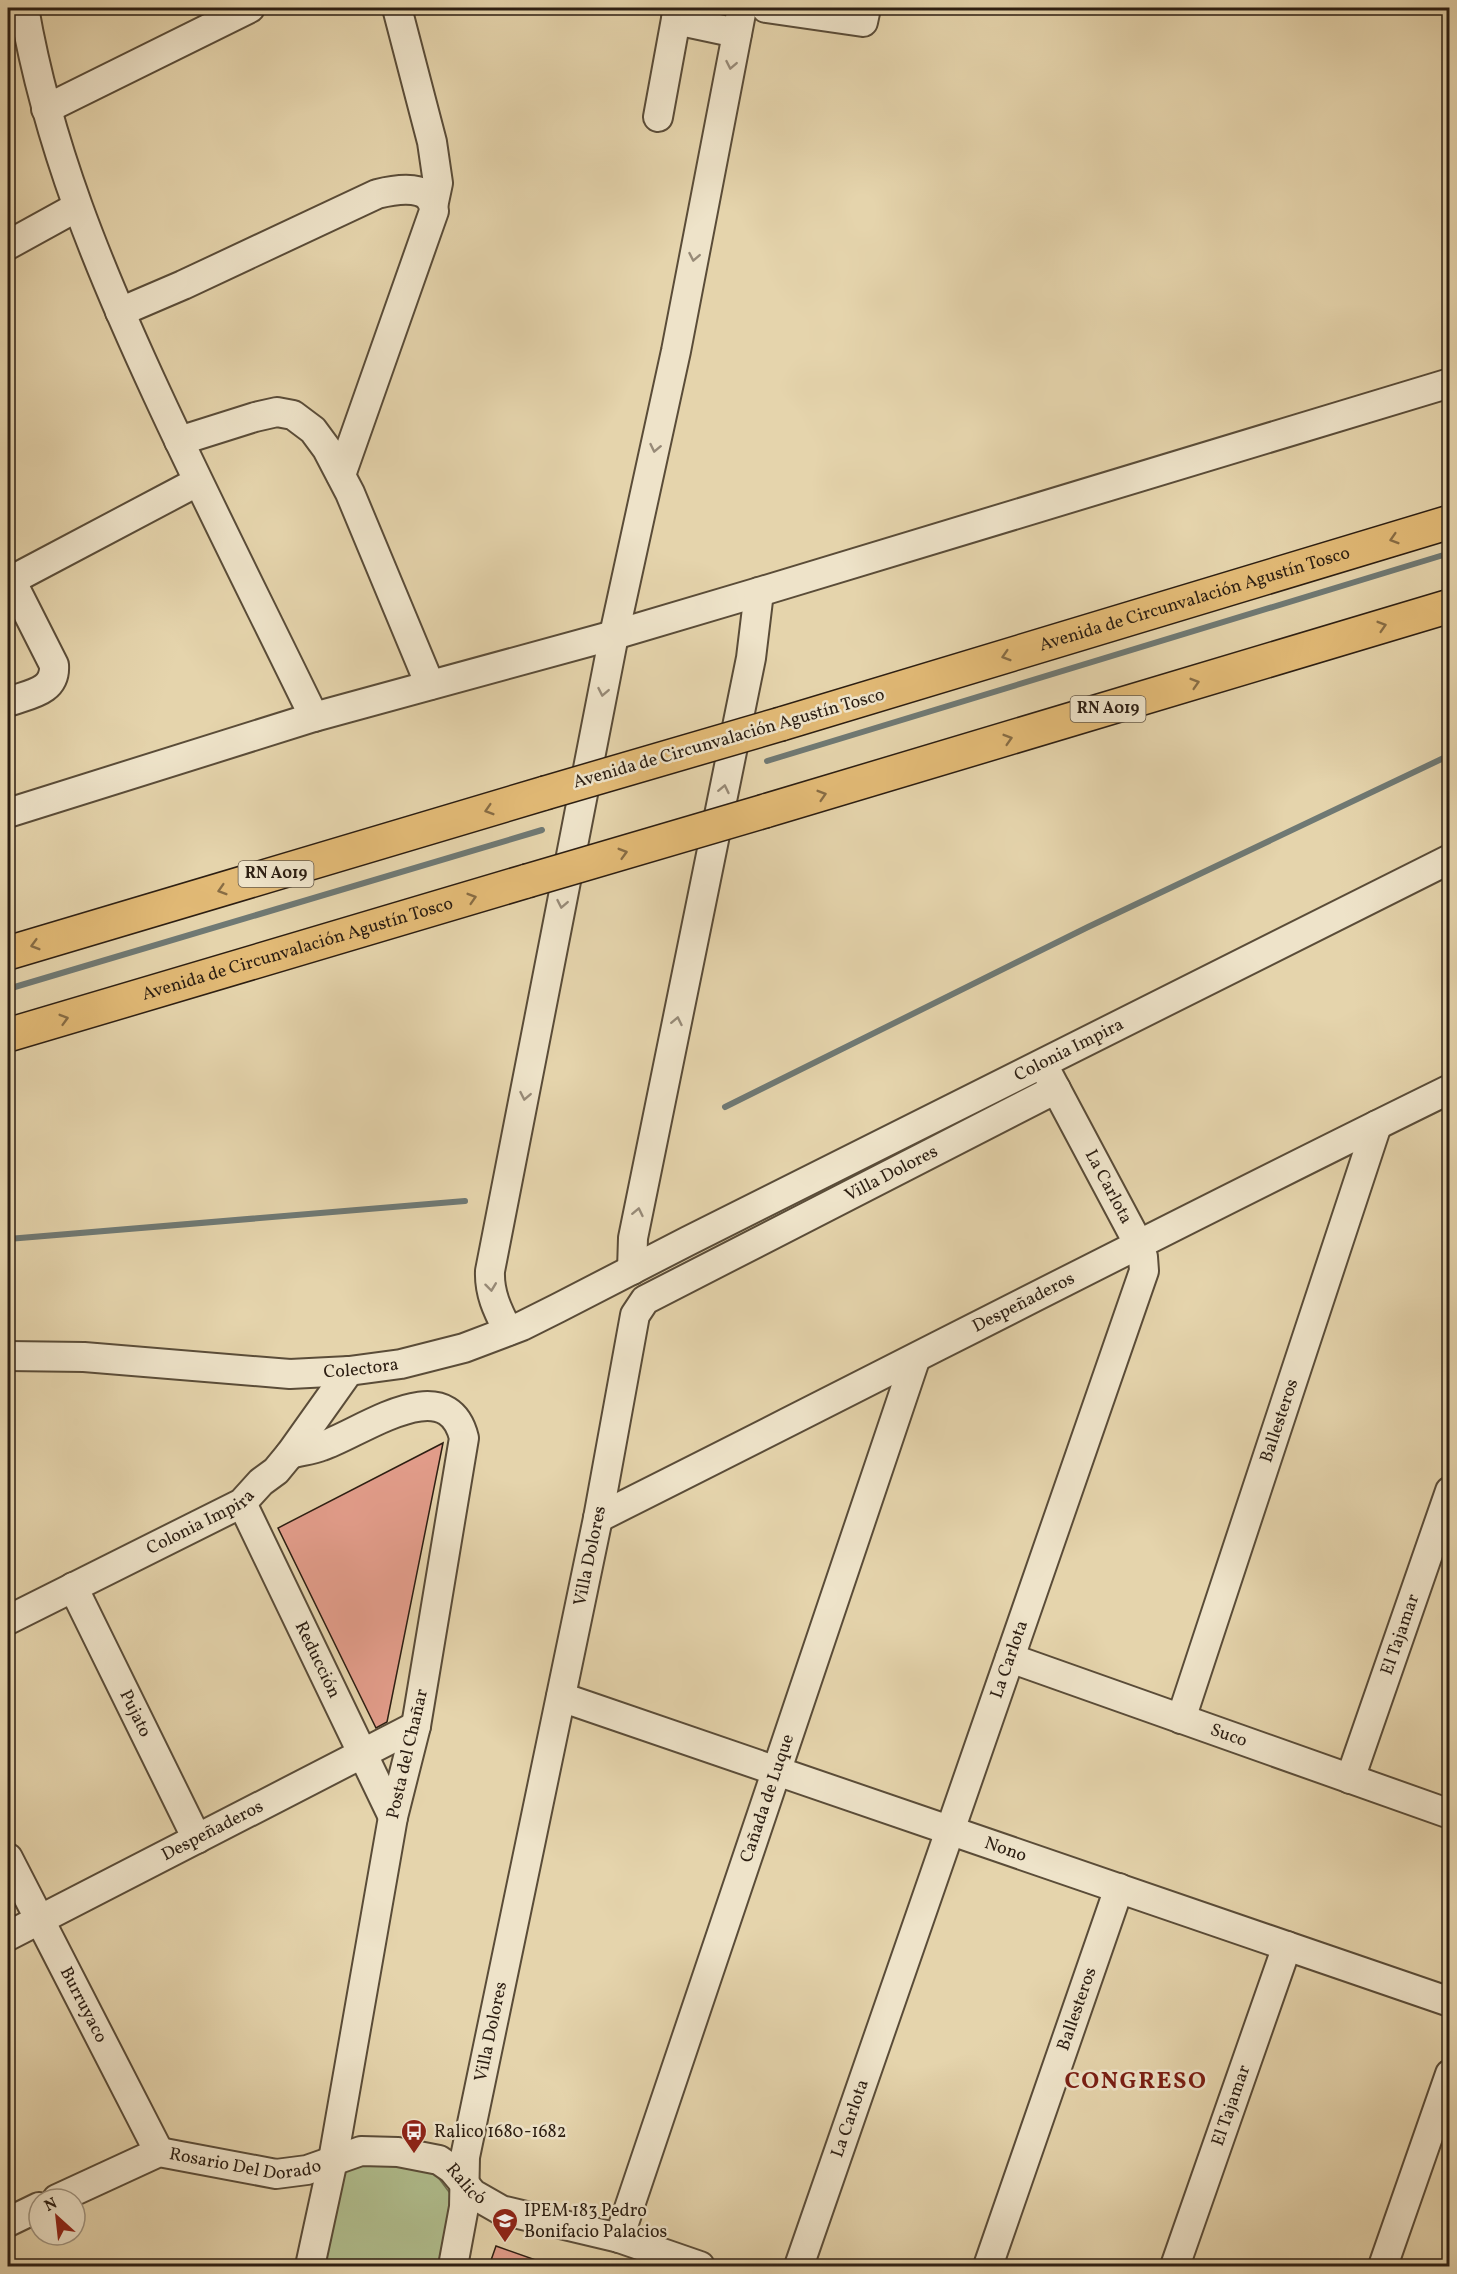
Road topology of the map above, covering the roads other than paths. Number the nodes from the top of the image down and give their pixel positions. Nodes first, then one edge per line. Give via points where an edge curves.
1 (24, 8) edge
2 (250, 8) edge
3 (397, 8) edge
4 (766, 8) edge
5 (866, 8) edge
6 (677, 14) edge
7 (739, 20) edge
8 (46, 109) junction
9 (658, 117) dead end
10 (434, 202) junction
11 (77, 207) junction
12 (8, 245) edge
13 (120, 312) junction
14 (1449, 383) edge
15 (178, 441) junction
16 (341, 475) junction
17 (197, 482) junction
18 (1449, 522) edge
19 (9, 581) edge
20 (759, 592) junction
21 (1449, 606) edge
22 (614, 635) junction
23 (430, 685) junction
24 (8, 702) edge
25 (314, 717) junction
26 (8, 813) edge
27 (1449, 859) edge
28 (8, 953) edge
29 (8, 1035) edge
30 (1043, 1064) junction
31 (1056, 1089) junction
32 (1449, 1089) edge
33 (1377, 1125) junction
34 (687, 1241) joint
35 (1138, 1243) junction
36 (632, 1270) junction
37 (508, 1331) junction
38 (8, 1356) edge
39 (915, 1360) junction
40 (350, 1371) junction
41 (290, 1454) junction
42 (1449, 1491) edge
43 (242, 1503) junction
44 (598, 1518) junction
45 (73, 1587) junction
46 (8, 1620) edge
47 (1010, 1658) junction
48 (561, 1697) junction
49 (1181, 1719) junction
50 (416, 1726) junction
51 (364, 1754) junction
52 (777, 1770) junction
53 (1350, 1779) junction
54 (1449, 1814) edge
55 (393, 1817) junction
56 (950, 1830) junction
57 (197, 1839) junction
58 (8, 1858) edge
59 (1119, 1888) junction
60 (39, 1920) junction
61 (8, 1936) edge
62 (1287, 1946) junction
63 (1449, 2002) edge
64 (1449, 2074) edge
65 (159, 2152) junction
66 (333, 2160) junction
67 (464, 2184) junction
68 (83, 2187) edge
69 (27, 2213) edge
70 (8, 2222) edge
71 (619, 2238) junction
72 (310, 2266) edge
73 (453, 2266) edge
74 (700, 2266) edge
75 (799, 2266) edge
76 (988, 2266) edge
77 (1175, 2266) edge
78 (1383, 2266) edge

1 - 8 street
2 - 8 street
3 - 10 street via 435,153 438,183
4 - 5 street via 863,22
6 - 7 street
6 - 9 street
7 -> 22 street via 676,351
8 - 11 street
10 - 13 street via 422,191 391,190 377,194
10 - 16 street via 435,211
11 - 12 street
11 - 13 street
13 - 15 street
14 - 20 street
15 - 16 street via 277,412 293,415 313,430
15 - 17 street
16 - 23 street
17 - 19 street
17 - 25 street
18 -> 28 highway, Avenida de Circunvalación Agustín Tosco / RN A019, bridge
19 - 24 street via 54,665 55,676 42,689
20 - 22 street
36 -> 20 street via 633,1238 751,658
29 -> 21 highway, Avenida de Circunvalación Agustín Tosco / RN A019, bridge
22 - 23 street
22 -> 37 street via 490,1271 495,1306
23 - 25 street
25 - 26 street
27 - 30 street, Colonia Impira
30 - 31 street, La Carlota
30 - 34 street, Colonia Impira
31 - 35 street, La Carlota
31 - 44 street, Villa Dolores via 645,1300 635,1315
32 - 33 street, Despeñaderos
33 - 35 street, Despeñaderos
33 - 49 street, Ballesteros
34 - 36 street, Colectora
35 - 39 street, Despeñaderos
35 - 47 street, La Carlota via 1144,1271
36 - 37 street, Colectora
37 - 40 street, Colectora via 433,1357
38 - 40 street, Colectora via 84,1357 290,1374
39 - 44 street, Despeñaderos
39 - 52 street, Cañada de Luque
40 - 41 street, Colonia Impira
41 - 43 street, Colonia Impira
41 - 50 street, Posta del Chañar via 322,1446 411,1407 445,1408 461,1425 464,1438
42 - 53 street, El Tajamar
43 - 45 street, Colonia Impira
43 - 51 street, Reducción
44 - 48 street, Villa Dolores
45 - 46 street, Colonia Impira
45 - 57 street, Pujato
47 - 49 street, Suco
47 - 56 street, La Carlota
48 - 52 street, Nono
48 - 67 street, Villa Dolores via 468,2144
49 - 53 street, Suco
50 - 51 street, Despeñaderos
50 - 55 street, Posta del Chañar
51 - 55 street, Reducción
51 - 57 street, Despeñaderos
52 - 56 street, Nono
52 - 71 street, Cañada de Luque
53 - 54 street, Suco
55 - 66 street, Posta del Chañar
56 - 59 street, Nono
56 - 75 street, La Carlota
57 - 60 street, Despeñaderos
58 - 60 street, Burruyaco
59 - 62 street, Nono
59 - 76 street, Ballesteros
60 - 61 street, Despeñaderos
60 - 65 street, Burruyaco
62 - 63 street, Nono
62 - 77 street, El Tajamar
64 - 78 street
65 - 66 street, Rosario Del Dorado via 276,2174 308,2170
65 - 68 street, Rosario Del Dorado
66 - 67 street, Ralicó via 361,2151 428,2157 452,2169
66 - 72 street, Posta del Chañar
67 - 71 street, Ralicó via 485,2203 501,2210
67 - 73 street, Villa Dolores via 464,2207
69 - 70 street
71 - 74 street, Ralicó

